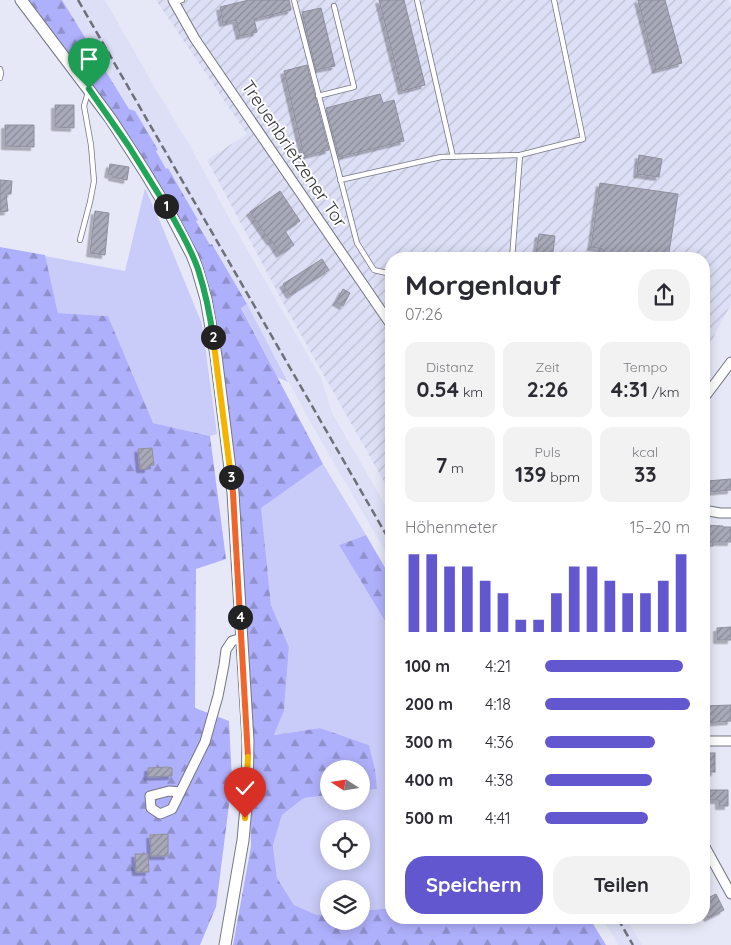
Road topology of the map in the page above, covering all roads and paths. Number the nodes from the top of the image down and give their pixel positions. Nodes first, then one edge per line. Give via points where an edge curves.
1 (21, 0) edge
2 (294, 0) edge
3 (417, 0) edge
4 (554, 0) edge
5 (176, 1) edge
6 (334, 6) dead end
7 (0, 69) edge
8 (0, 78) edge
9 (89, 89) junction
10 (318, 96) junction
11 (520, 155) junction
12 (453, 157) junction
13 (340, 180) junction
14 (80, 240) dead end
15 (513, 252) edge
16 (385, 273) edge
17 (385, 316) edge
18 (731, 362) edge
19 (710, 390) edge
20 (710, 511) edge
21 (731, 513) edge
22 (242, 638) junction
23 (731, 740) edge
24 (710, 741) edge
25 (180, 792) dead end
26 (710, 856) edge
27 (731, 894) edge
28 (225, 945) edge

1 - 9 street
2 - 10 lane, Treuenbrietzener Tor
3 - 12 lane
4 - 11 lane via 583,139
5 - 17 street, Treuenbrietzener Tor via 195,39
6 - 10 lane via 354,87
7 - 8 lane
9 - 14 lane via 84,106 94,181
9 - 22 street via 172,217 202,282 213,339 233,493
10 - 13 lane, Treuenbrietzener Tor
11 - 12 lane
11 - 15 lane
12 - 13 lane
13 - 16 lane, Treuenbrietzener Tor via 357,243 374,270
18 - 19 street
20 - 21 street
22 - 25 street via 232,641 226,650 205,742
22 - 28 street via 248,741 247,796
23 - 24 street
26 - 27 street

